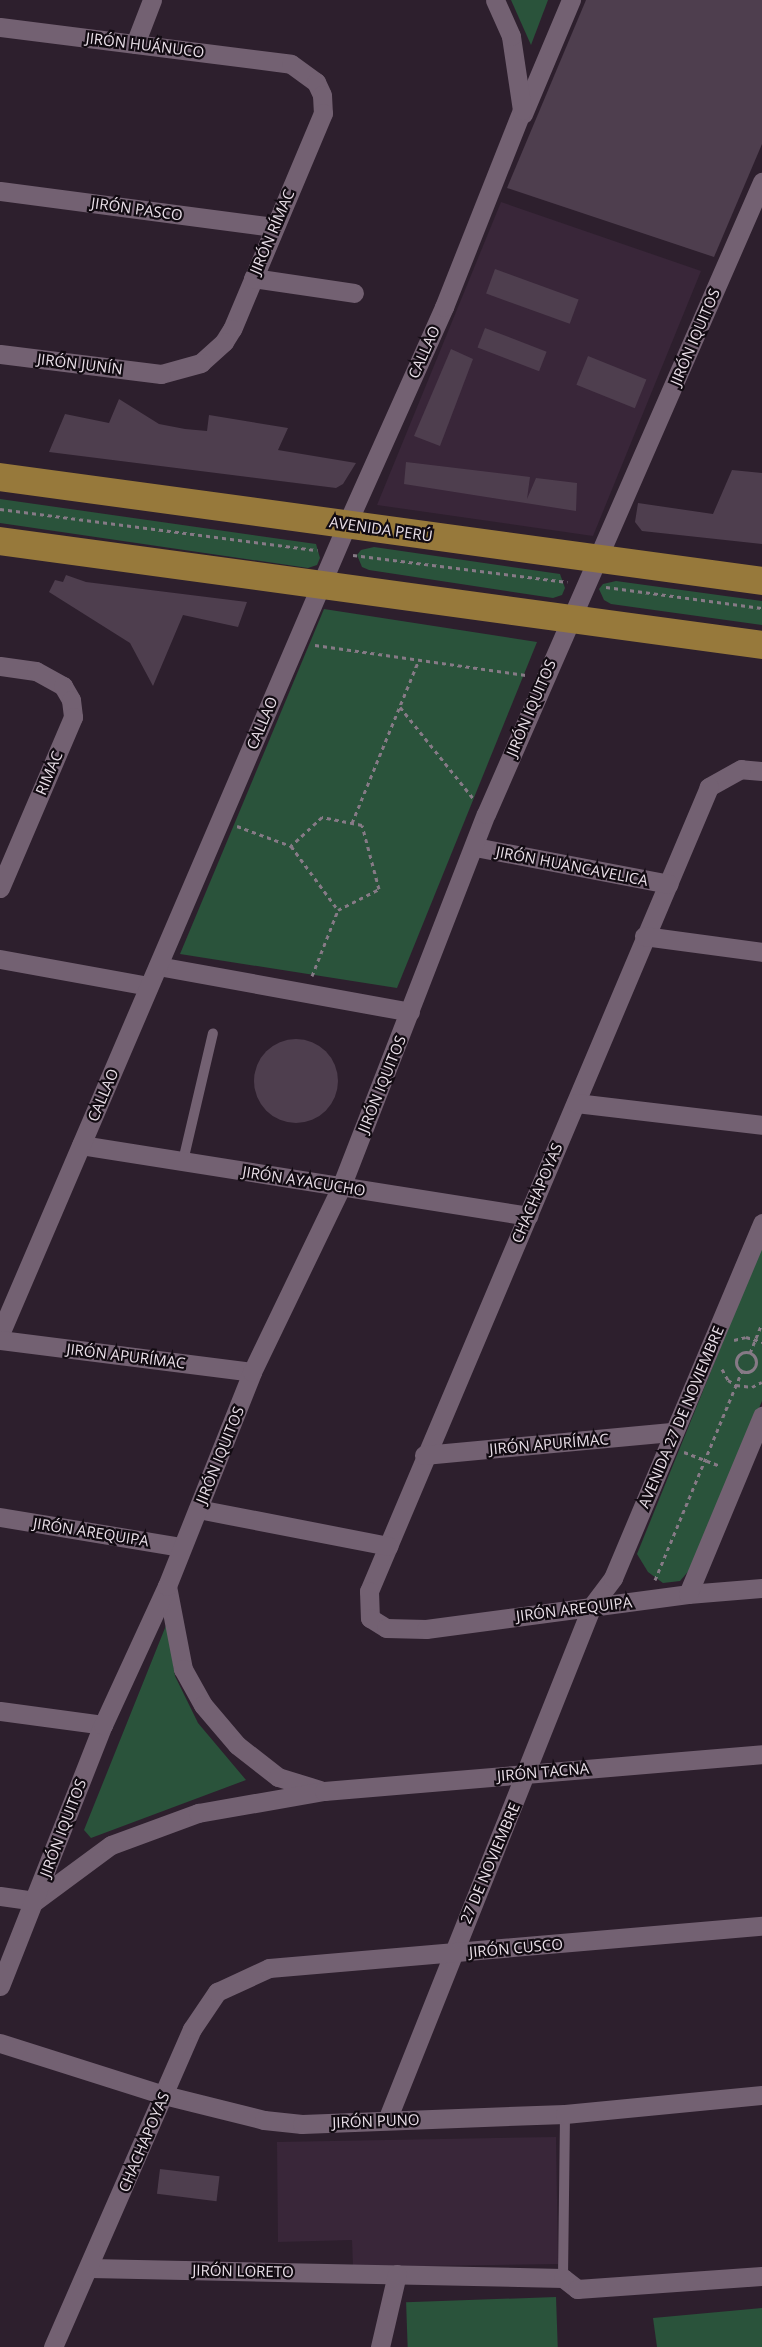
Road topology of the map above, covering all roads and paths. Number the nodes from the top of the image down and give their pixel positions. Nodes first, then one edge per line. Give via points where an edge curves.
1 (152, 0) edge
2 (495, 0) edge
3 (571, 0) edge
4 (0, 27) edge
5 (135, 44) junction
6 (291, 64) joint
7 (503, 160) junction
8 (762, 182) edge
9 (0, 191) edge
10 (274, 227) junction
11 (253, 278) junction
12 (354, 293) dead end
13 (0, 354) edge
14 (161, 374) joint
15 (0, 477) edge
16 (0, 509) edge
17 (347, 524) junction
18 (0, 541) edge
19 (335, 552) junction
20 (599, 559) junction
21 (762, 582) edge
22 (323, 585) junction
23 (587, 585) junction
24 (762, 608) edge
25 (570, 618) junction
26 (297, 642) junction
27 (762, 645) edge
28 (419, 660) junction
29 (0, 666) edge
30 (544, 677) junction
31 (400, 707) junction
32 (762, 771) edge
33 (486, 814) junction
34 (220, 820) junction
35 (352, 823) junction
36 (291, 846) junction
37 (475, 848) junction
38 (8, 850) edge
39 (668, 884) junction
40 (0, 888) edge
41 (338, 910) junction
42 (644, 936) junction
43 (762, 952) edge
44 (0, 959) edge
45 (158, 966) junction
46 (149, 986) junction
47 (305, 993) junction
48 (410, 1012) junction
49 (214, 1034) dead end
50 (576, 1103) junction
51 (762, 1126) edge
52 (81, 1144) junction
53 (183, 1161) junction
54 (341, 1187) junction
55 (528, 1216) junction
56 (762, 1223) edge
57 (762, 1324) edge
58 (0, 1334) edge
59 (756, 1339) junction
60 (0, 1340) edge
61 (762, 1342) edge
62 (728, 1344) dead end
63 (750, 1353) junction
64 (721, 1362) dead end
65 (742, 1371) junction
66 (252, 1372) junction
67 (762, 1382) edge
68 (736, 1385) junction
69 (761, 1421) edge
70 (676, 1440) junction
71 (424, 1456) junction
72 (705, 1460) junction
73 (726, 1469) dead end
74 (198, 1509) junction
75 (0, 1517) edge
76 (388, 1546) junction
77 (182, 1547) junction
78 (167, 1586) junction
79 (762, 1588) edge
80 (688, 1594) junction
81 (647, 1599) junction
82 (592, 1606) junction
83 (386, 1628) joint
84 (0, 1711) edge
85 (103, 1725) junction
86 (762, 1754) edge
87 (527, 1774) junction
88 (324, 1791) junction
89 (0, 1896) edge
90 (35, 1902) junction
91 (762, 1926) edge
92 (452, 1954) junction
93 (269, 1968) joint
94 (0, 1986) edge
95 (0, 2043) edge
96 (164, 2095) junction
97 (762, 2096) edge
98 (565, 2114) junction
99 (387, 2120) junction
100 (90, 2268) junction
101 (397, 2274) junction
102 (762, 2276) edge
103 (563, 2278) junction
104 (54, 2347) edge
105 (380, 2347) edge

1 - 5 street
2 - 7 street, CALLAO via 511,36 522,110
3 - 7 street
4 - 5 street, JIRÓN HUÁNUCO
5 - 6 street, JIRÓN HUÁNUCO
6 - 10 street, JIRÓN RÍMAC via 316,82 322,94 322,113
7 - 17 street, CALLAO via 444,308
8 - 20 street, JIRÓN IQUITOS
9 - 10 street, JIRÓN PASCO
10 - 11 street, JIRÓN RÍMAC
11 - 12 street
11 - 14 street, JIRÓN RÍMAC via 232,329 214,353 184,370
13 - 14 street, JIRÓN JUNÍN
15 - 17 main road, AVENIDA PERÚ
16 - 19 path
17 - 19 street, CALLAO
17 - 20 main road, AVENIDA PERÚ
18 - 22 main road
19 - 22 street, CALLAO
19 - 23 path
20 - 21 main road, AVENIDA PERÚ
20 - 23 street, JIRÓN IQUITOS
22 - 25 main road
22 - 26 street, CALLAO
23 - 24 path
23 - 25 street, JIRÓN IQUITOS
25 - 27 main road
25 - 30 street, JIRÓN IQUITOS
26 - 28 path
26 - 34 street, CALLAO
28 - 30 path
28 - 31 path
29 - 38 street, RIMAC via 36,671 63,686 71,700 73,717
30 - 33 street, JIRÓN IQUITOS
31 - 33 path
31 - 35 path
32 - 39 street, CHACHAPOYAS via 741,769 709,787
33 - 37 street, JIRÓN IQUITOS
34 - 36 path
34 - 45 street, CALLAO
35 - 36 path via 322,817
35 - 41 path via 362,825 378,889
36 - 41 path
37 - 39 street, JIRÓN HUANCAVELICA
37 - 48 street, JIRÓN IQUITOS
38 - 40 street, RIMAC
39 - 42 street, CHACHAPOYAS
41 - 47 path
42 - 43 street
42 - 50 street, CHACHAPOYAS
44 - 46 street
45 - 46 street, CALLAO
45 - 47 street
46 - 52 street, CALLAO
47 - 48 street
48 - 54 street, JIRÓN IQUITOS
49 - 53 lane
50 - 51 street
50 - 55 street, CHACHAPOYAS
52 - 53 street, JIRÓN AYACUCHO
52 - 58 street, CALLAO
53 - 54 street, JIRÓN AYACUCHO
54 - 55 street, JIRÓN AYACUCHO
54 - 66 street, JIRÓN IQUITOS
55 - 71 street, CHACHAPOYAS
56 - 70 street, AVENIDA 27 DE NOVIEMBRE
57 - 59 path
59 - 61 path
59 - 62 path via 746,1337
59 - 63 path
60 - 66 street, JIRÓN APURÍMAC
63 - 65 path via 756,1362 755,1367
63 - 65 path via 745,1352 737,1358 736,1364
64 - 68 path via 723,1372
65 - 68 path
66 - 74 street, JIRÓN IQUITOS
67 - 68 path via 752,1387
68 - 72 path
69 - 80 street
70 - 71 street, JIRÓN APURÍMAC
70 - 72 path
70 - 82 street, AVENIDA 27 DE NOVIEMBRE via 613,1578
71 - 76 street, CHACHAPOYAS
72 - 73 path
72 - 81 path
74 - 76 street
74 - 77 street, JIRÓN IQUITOS
75 - 77 street, JIRÓN AREQUIPA
76 - 83 street, CHACHAPOYAS via 368,1591 370,1618
77 - 78 street, JIRÓN IQUITOS
78 - 85 street, JIRÓN IQUITOS
78 - 88 street, JIRÓN TACNA via 184,1669 203,1705 237,1745 278,1777
79 - 80 street, JIRÓN AREQUIPA
80 - 81 street, JIRÓN AREQUIPA
81 - 82 street, JIRÓN AREQUIPA
82 - 83 street, JIRÓN AREQUIPA via 426,1629
82 - 87 street, 27 DE NOVIEMBRE
84 - 85 street
85 - 90 street, JIRÓN IQUITOS
86 - 87 street, JIRÓN TACNA
87 - 88 street, JIRÓN TACNA
87 - 92 street, 27 DE NOVIEMBRE
88 - 90 street, JIRÓN TACNA via 198,1813 158,1825 111,1846
89 - 90 street
90 - 94 street, JIRÓN IQUITOS
91 - 92 street, JIRÓN CUSCO
92 - 93 street, JIRÓN CUSCO
92 - 99 street, 27 DE NOVIEMBRE
93 - 96 street, CHACHAPOYAS via 217,1992 192,2029
95 - 96 street, JIRÓN PUNO
96 - 99 street, JIRÓN PUNO via 264,2120 302,2124
96 - 100 street, CHACHAPOYAS
97 - 98 street, JIRÓN PUNO
98 - 99 street, JIRÓN PUNO
98 - 103 lane
100 - 101 street, JIRÓN LORETO
100 - 104 street, CHACHAPOYAS
101 - 103 street, JIRÓN LORETO
101 - 105 street
102 - 103 street via 577,2289

